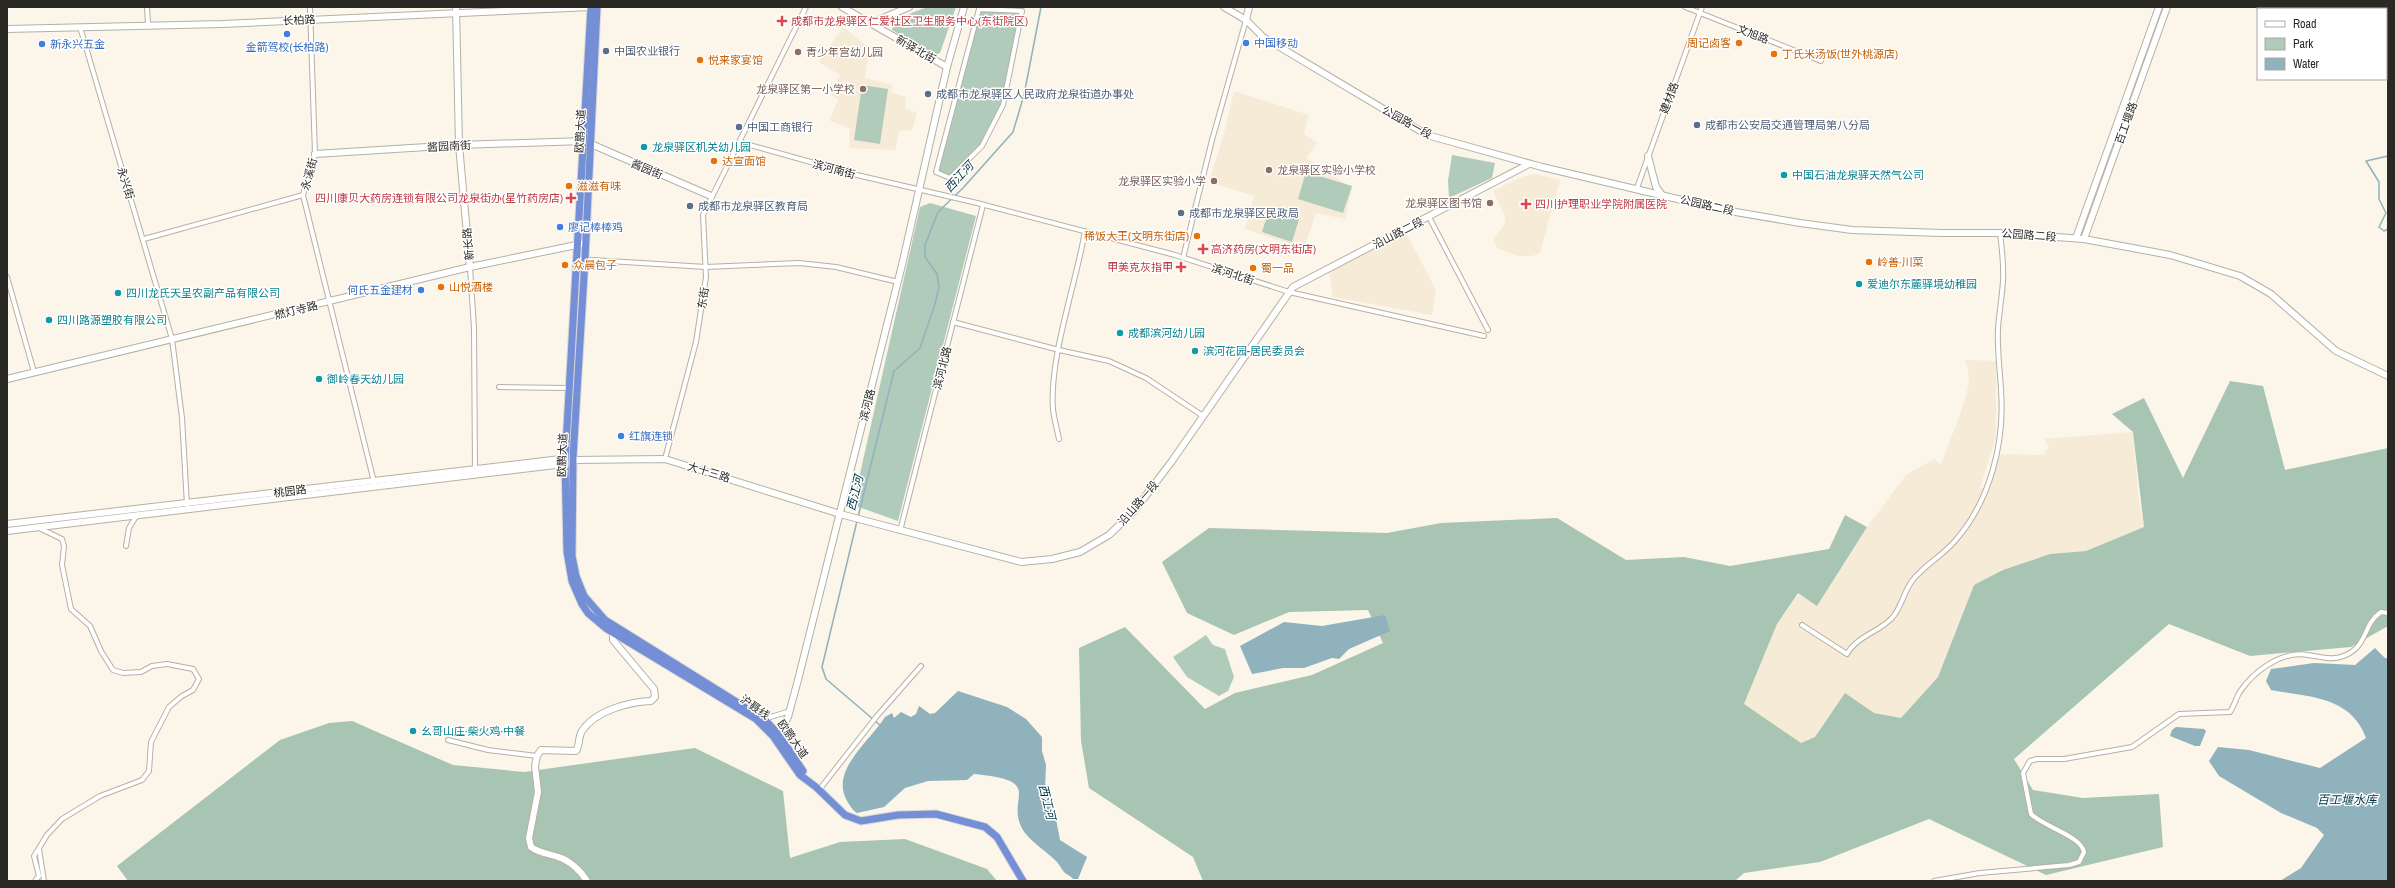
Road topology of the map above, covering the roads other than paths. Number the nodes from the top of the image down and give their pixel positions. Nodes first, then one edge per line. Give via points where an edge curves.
1 (147, 7) edge
2 (310, 7) edge
3 (591, 7) edge
4 (597, 7) edge
5 (806, 7) edge
6 (842, 7) edge
7 (909, 7) edge
8 (964, 7) edge
9 (1224, 7) edge
10 (1249, 7) edge
11 (1685, 7) edge
12 (1702, 7) edge
13 (2159, 7) edge
14 (2167, 7) edge
15 (456, 10) edge
16 (1022, 11) joint
17 (1700, 13) junction
18 (311, 20) junction
19 (1246, 20) junction
20 (871, 23) junction
21 (148, 24) junction
22 (80, 27) junction
23 (7, 29) edge
24 (1821, 61) dead end
25 (947, 67) junction
26 (739, 142) junction
27 (587, 143) junction
28 (459, 145) junction
29 (315, 154) junction
30 (1648, 156) junction
31 (1529, 164) junction
32 (1637, 188) junction
33 (918, 189) junction
34 (303, 195) junction
35 (1662, 195) junction
36 (711, 196) junction
37 (977, 203) joint
38 (983, 205) junction
39 (1429, 217) junction
40 (1085, 231) junction
41 (2000, 233) junction
42 (2076, 238) junction
43 (144, 239) junction
44 (2084, 239) junction
45 (586, 243) junction
46 (577, 244) junction
47 (1183, 258) junction
48 (576, 259) junction
49 (585, 259) junction
50 (706, 267) junction
51 (470, 268) junction
52 (7, 277) edge
53 (898, 282) junction
54 (1289, 292) junction
55 (329, 302) junction
56 (953, 322) junction
57 (1488, 330) dead end
58 (1484, 336) dead end
59 (172, 339) junction
60 (1059, 350) junction
61 (34, 372) junction
62 (2388, 376) edge
63 (7, 379) edge
64 (499, 387) dead end
65 (569, 388) junction
66 (1203, 416) junction
67 (1059, 439) dead end
68 (665, 459) junction
69 (570, 460) junction
70 (475, 472) junction
71 (374, 483) junction
72 (188, 506) junction
73 (840, 514) junction
74 (137, 515) junction
75 (7, 524) edge
76 (879, 524) joint
77 (37, 526) junction
78 (7, 531) edge
79 (900, 531) junction
80 (126, 546) dead end
81 (2388, 613) edge
82 (1802, 625) dead end
83 (613, 634) junction
84 (921, 666) dead end
85 (790, 711) junction
86 (764, 719) junction
87 (776, 735) junction
88 (448, 740) dead end
89 (537, 756) junction
90 (818, 789) junction
91 (39, 849) junction
92 (35, 881) edge
93 (44, 881) edge
94 (587, 881) edge
95 (1023, 881) edge
96 (1934, 881) edge

1 - 21 street
2 - 18 street, 永溪街
3 - 15 street, 长柏路
3 - 27 highway, 欧鹏大道
4 - 27 highway, 欧鹏大道
5 - 26 street, 东街
6 - 20 street, 新驿北街
7 - 20 street
8 - 25 street, 滨河路
9 - 19 street, 公园路一段
10 - 19 street
11 - 17 street, 文旭路
12 - 17 street, 建材路
13 - 42 street, 百工堰路
14 - 44 street, 百工堰路
15 - 18 street, 长柏路
15 - 28 street, 新长路
16 - 16 street via 979,8 936,172 950,178 982,146 1003,105
17 - 24 street, 文旭路
17 - 30 street, 建材路
18 - 21 street, 长柏路
18 - 29 street, 永溪街
19 - 31 street, 公园路一段 via 1263,37 1427,135
19 - 47 street via 1212,140
20 - 25 street, 新驿北街
21 - 22 street, 长柏路
22 - 23 street, 长柏路
22 - 43 street, 永兴街
25 - 33 street, 滨河路
26 - 33 street, 滨河南街
26 - 36 street, 东街
27 - 28 street, 酱园南街
27 - 36 street, 酱园街
27 - 45 highway, 欧鹏大道
27 - 46 highway, 欧鹏大道
28 - 29 street, 酱园南街
28 - 51 street, 新长路
29 - 34 street, 永溪街
30 - 32 street, 建材路
30 - 35 street via 1656,187
31 - 32 street, 公园路一段
31 - 39 street, 沿山路二段
32 - 35 street, 公园路二段
33 - 37 street, 滨河南街
33 - 53 street, 滨河路
34 - 43 street
34 - 55 street, 永溪街
35 - 41 street, 公园路二段 via 1724,210 1839,228
36 - 50 street, 东街 via 703,215
37 - 38 street, 滨河北街
38 - 40 street, 滨河北街
38 - 56 street, 滨河北路
39 - 54 street, 沿山路二段 via 1293,287
39 - 57 street
40 - 47 street, 滨河北街
40 - 60 street
41 - 42 street, 公园路二段
41 - 82 street via 2003,277 1998,330 2001,431 1994,464 1977,509 1954,543 1912,580 1906,589 1900,609 1891,619 1865,636 1847,654
42 - 44 street, 公园路二段
43 - 59 street, 永兴街
44 - 62 street, 公园路二段 via 2142,248 2240,276 2271,294 2336,351
45 - 46 street, 燃灯寺路
45 - 49 highway, 欧鹏大道
46 - 48 highway, 欧鹏大道
46 - 51 street, 燃灯寺路
47 - 54 street, 滨河北街
48 - 49 street
48 - 65 highway, 欧鹏大道
49 - 50 street
49 - 69 highway, 欧鹏大道
50 - 53 street via 799,263 836,267
50 - 68 street, 东街 via 696,342
51 - 55 street, 燃灯寺路
51 - 70 street, 新长路 via 474,328
52 - 61 street
53 - 73 street, 滨河路
54 - 58 street, 滨河北街
54 - 66 street, 沿山路一段
55 - 59 street, 燃灯寺路
55 - 71 street, 永溪街
56 - 60 street
56 - 79 street, 滨河北路
59 - 61 street, 燃灯寺路
59 - 72 street, 永兴街 via 182,418
60 - 66 street via 1109,361 1146,378
60 - 67 street via 1053,408
61 - 63 street, 燃灯寺路
64 - 65 street
65 - 69 highway, 欧鹏大道
66 - 79 street, 沿山路一段 via 1135,510 1109,535 1080,552 1052,559 1021,562
68 - 69 street, 大十三路
68 - 73 street, 大十三路
69 - 70 street, 桃园路
69 - 83 highway, 沪聂线 via 567,552 570,576 576,593 588,613
69 - 86 highway, 欧鹏大道 via 573,566 588,602 615,627
70 - 71 street, 桃园路
71 - 72 street, 桃园路
72 - 74 street
72 - 75 street, 桃园路
73 - 76 street, 大十三路
73 - 85 street, 滨河路
74 - 77 street
74 - 80 street via 129,528
76 - 79 street, 沿山路一段
77 - 78 street
77 - 91 street via 62,539 62,565 71,608 90,626 113,670 123,674 141,672 152,666 178,664 193,669 199,679 193,690 169,707 151,742 149,771 142,780 100,796 62,819 47,835
81 - 96 street via 2381,612 2370,621 2361,644 2346,656 2336,659 2302,654 2267,664 2238,694 2230,712 2179,714 2132,748 2064,760 2037,759 2030,762 2023,773 2031,814 2045,825 2080,843 2084,852 2079,862
83 - 87 highway, 沪聂线 via 756,719
83 - 89 street via 612,640 654,689 655,697 651,701 625,704 599,714 588,722 581,733 576,751 542,750
84 - 90 street
85 - 86 street
85 - 87 street, 滨河路
86 - 87 highway, 欧鹏大道
87 - 90 highway, 沪聂线 via 800,775
88 - 89 street via 488,750
89 - 94 street via 535,766 538,792 529,838 531,847 536,851 560,857 582,872
90 - 95 highway, 沪聂线 via 844,815 856,820 871,820 898,814 936,814 985,827 997,837
91 - 92 street via 34,856 39,876
91 - 93 street

